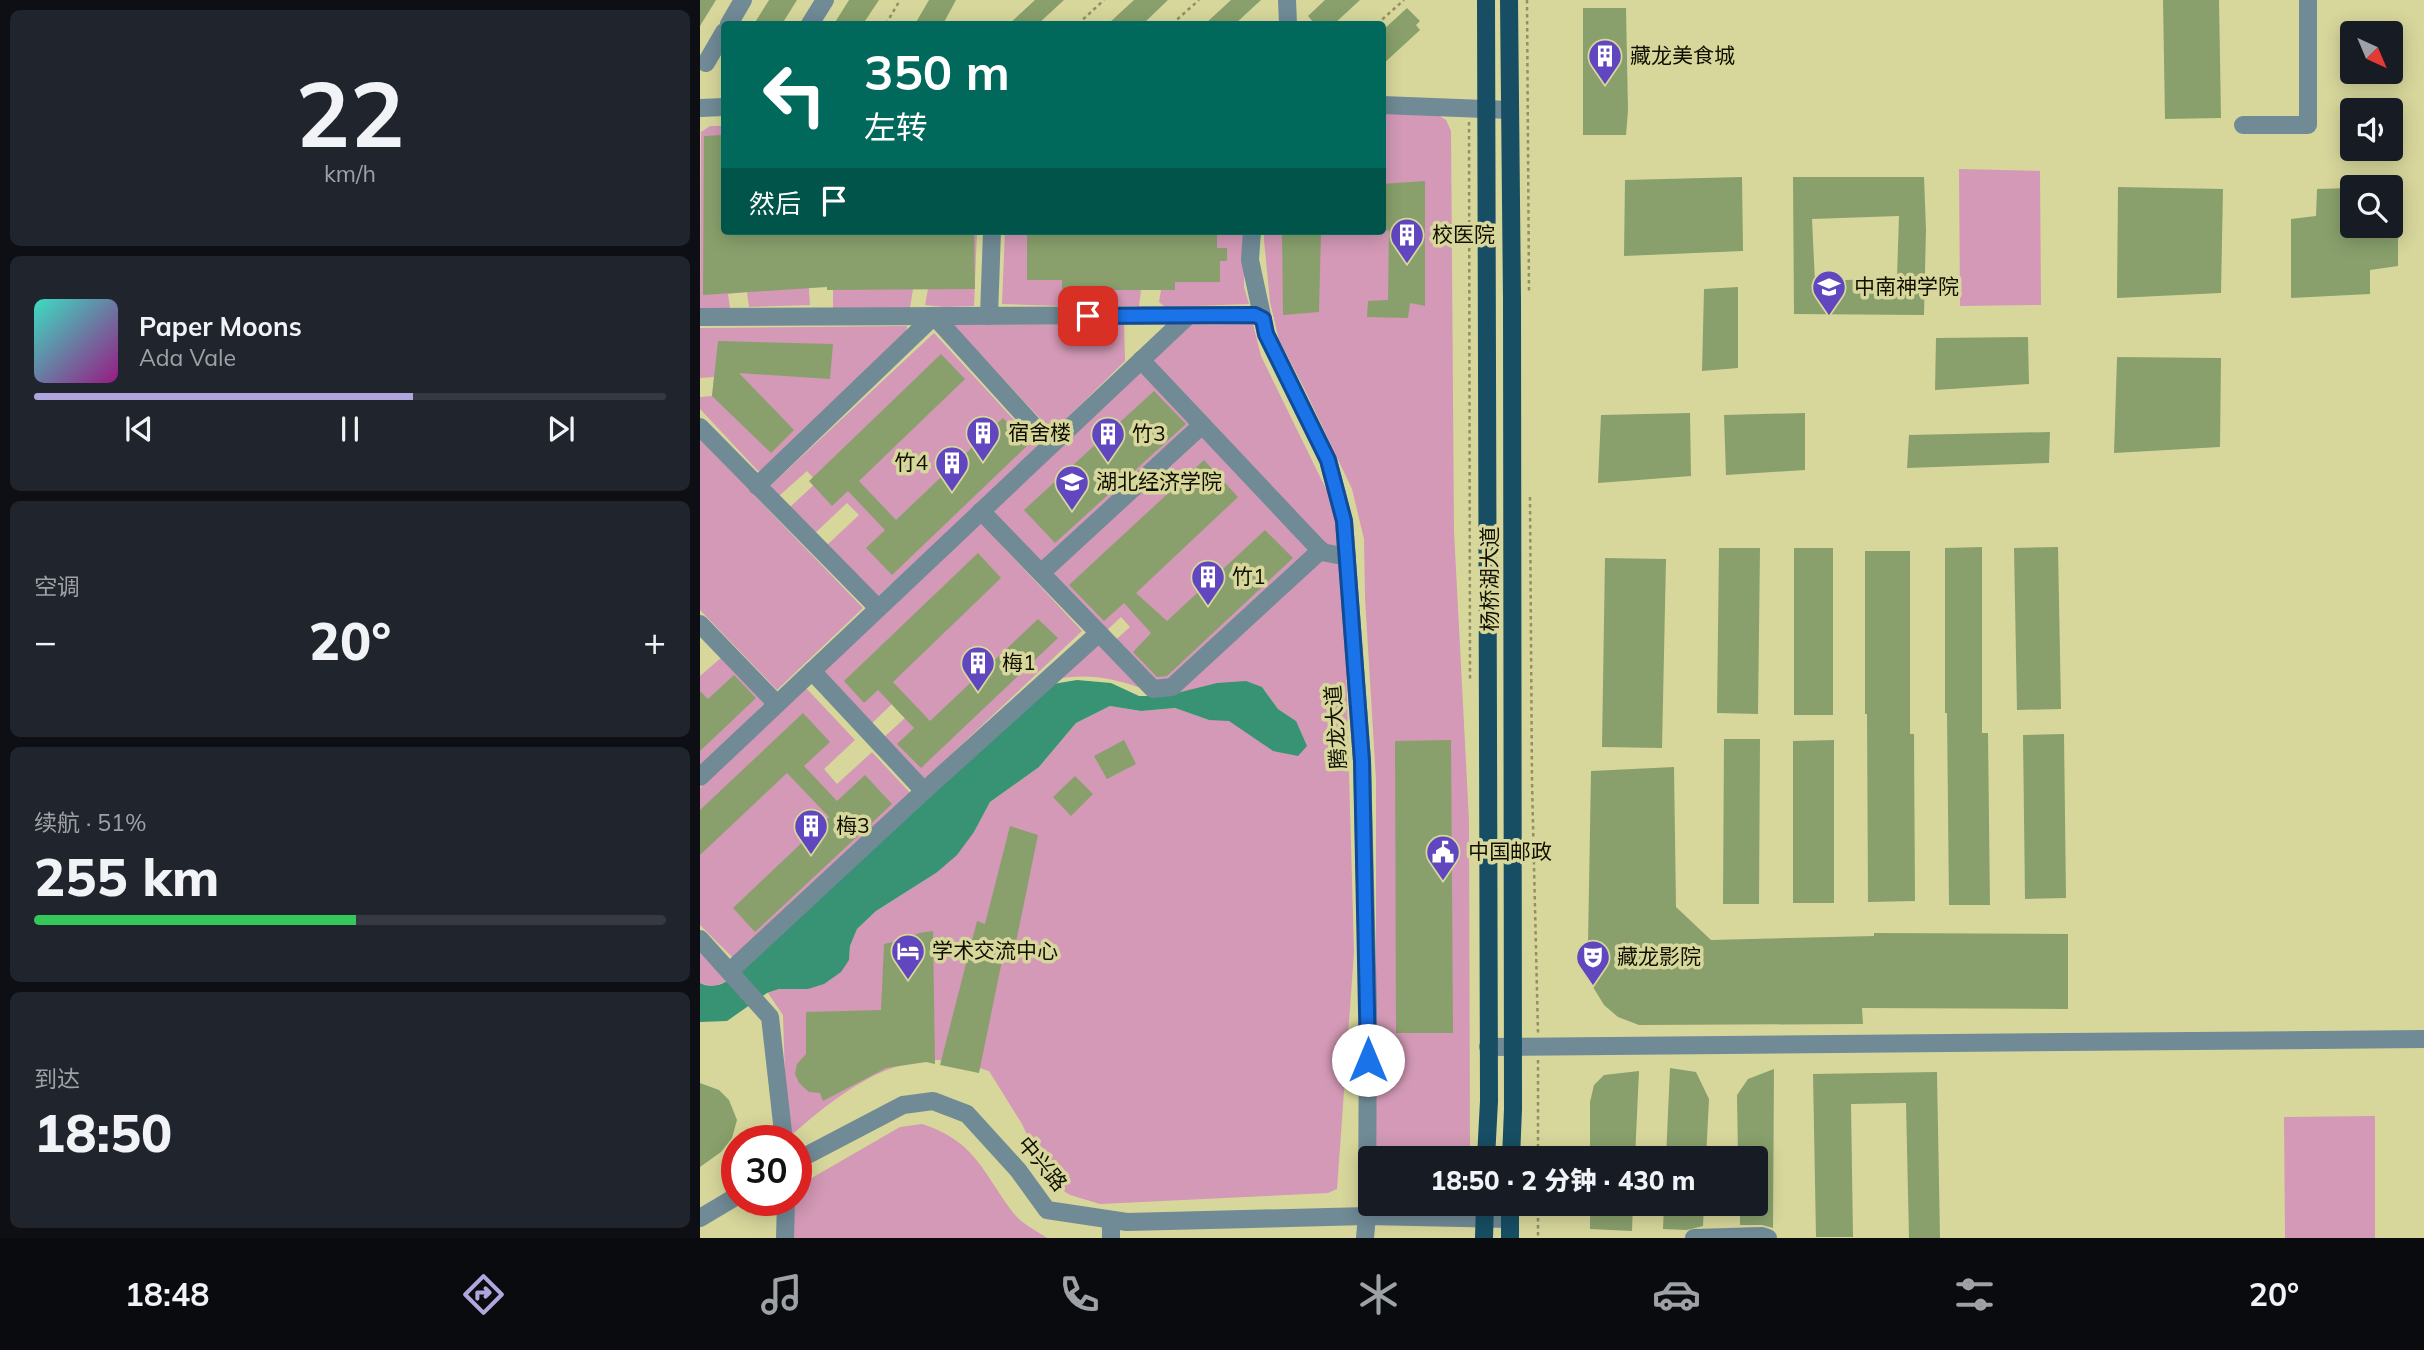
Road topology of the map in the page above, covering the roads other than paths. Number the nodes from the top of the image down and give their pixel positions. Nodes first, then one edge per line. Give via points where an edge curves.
1 (743, 0) edge
2 (825, 0) edge
3 (1287, 0) edge
4 (1486, 0) edge
5 (1509, 0) edge
6 (2308, 0) edge
7 (731, 21) edge
8 (812, 21) edge
9 (1287, 21) edge
10 (721, 37) edge
11 (706, 63) dead end
12 (1386, 105) edge
13 (700, 107) edge
14 (721, 107) edge
15 (1486, 108) junction
16 (1510, 110) junction
17 (2244, 125) dead end
18 (992, 235) edge
19 (1252, 235) edge
20 (934, 316) junction
21 (989, 316) junction
22 (1188, 316) junction
23 (700, 317) edge
24 (1263, 319) junction
25 (1141, 360) junction
26 (1202, 425) junction
27 (700, 427) edge
28 (1051, 445) junction
29 (757, 486) junction
30 (981, 511) junction
31 (1321, 550) junction
32 (1347, 557) junction
33 (1041, 573) junction
34 (878, 608) junction
35 (700, 624) edge
36 (1099, 633) junction
37 (813, 671) junction
38 (777, 704) junction
39 (700, 777) edge
40 (923, 791) junction
41 (700, 939) edge
42 (732, 973) junction
43 (2424, 1040) edge
44 (1513, 1045) junction
45 (1488, 1046) junction
46 (783, 1125) edge
47 (1367, 1146) edge
48 (1486, 1146) edge
49 (1511, 1146) edge
50 (812, 1153) edge
51 (721, 1206) edge
52 (786, 1216) edge
53 (1367, 1216) joint
54 (1484, 1216) edge
55 (1509, 1216) edge
56 (700, 1218) edge
57 (1111, 1220) junction
58 (785, 1238) edge
59 (1111, 1238) edge
60 (1365, 1238) edge
61 (1484, 1238) edge
62 (1510, 1238) edge
63 (1693, 1238) edge
64 (1768, 1238) edge

1 - 7 street
2 - 8 street
3 - 9 street
4 - 15 main road, 杨桥湖大道
5 - 16 main road, 杨桥湖大道
6 - 17 street via 2308,125
10 - 11 street
12 - 15 street
13 - 14 street
15 - 16 street
15 - 45 main road, 杨桥湖大道
16 - 44 main road, 杨桥湖大道
18 - 21 street
19 - 24 street, 腾龙大道 via 1250,260
20 - 21 street
20 - 23 street
20 - 28 street
20 - 29 street
21 - 22 street
22 - 24 street via 1255,315
22 - 25 street
24 - 32 street, 腾龙大道 via 1266,334 1328,460 1344,521
25 - 26 street
25 - 28 street
26 - 31 street
26 - 33 street
27 - 29 street
28 - 30 street
29 - 34 street
30 - 33 street
30 - 34 street
31 - 32 street
31 - 36 street via 1172,688 1153,689
32 - 47 street, 腾龙大道 via 1362,761
33 - 36 street
34 - 37 street
35 - 38 street
36 - 40 street
37 - 38 street
37 - 40 street
38 - 39 street
40 - 42 street
41 - 42 street
42 - 46 street via 772,1022
43 - 44 street
44 - 45 street
44 - 49 main road, 杨桥湖大道
45 - 48 main road, 杨桥湖大道
50 - 57 street, 中兴路 via 903,1105 933,1101 967,1114 1047,1210
51 - 56 street
52 - 58 street
53 - 57 street, 中兴路
53 - 60 street, 腾龙大道
54 - 61 main road
55 - 62 main road
57 - 59 street
63 - 64 street

